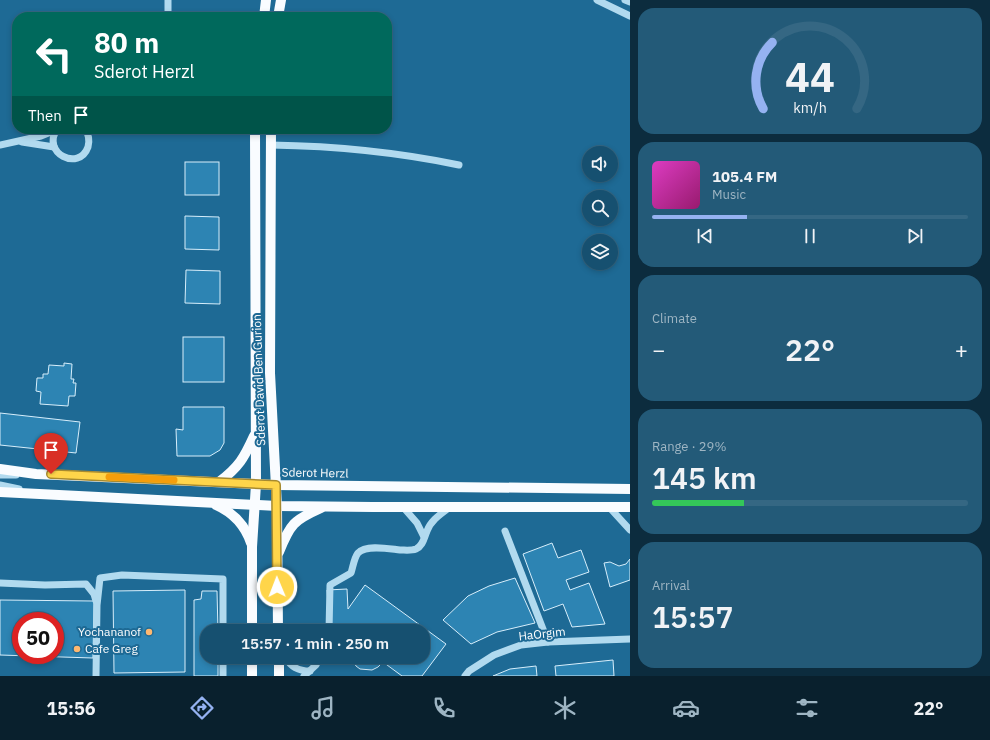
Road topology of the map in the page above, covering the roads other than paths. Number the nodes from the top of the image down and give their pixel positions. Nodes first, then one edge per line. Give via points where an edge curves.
1 (168, 0) edge
2 (266, 0) edge
3 (282, 0) edge
4 (597, 0) edge
5 (625, 0) edge
6 (630, 2) edge
7 (168, 12) edge
8 (265, 12) edge
9 (279, 12) edge
10 (630, 16) edge
11 (48, 134) edge
12 (55, 134) edge
13 (88, 134) edge
14 (255, 134) edge
15 (271, 134) edge
16 (16, 142) junction
17 (0, 145) edge
18 (271, 145) junction
19 (54, 147) junction
20 (459, 165) dead end
21 (255, 433) junction
22 (0, 469) edge
23 (36, 474) junction
24 (0, 475) edge
25 (219, 482) junction
26 (256, 484) junction
27 (0, 485) edge
28 (276, 485) junction
29 (630, 489) edge
30 (0, 492) edge
31 (37, 493) junction
32 (213, 503) junction
33 (255, 504) junction
34 (277, 506) junction
35 (326, 506) junction
36 (450, 506) junction
37 (402, 507) junction
38 (609, 507) junction
39 (630, 508) edge
40 (630, 530) edge
41 (505, 531) dead end
42 (424, 537) junction
43 (252, 547) junction
44 (277, 557) junction
45 (0, 583) edge
46 (97, 605) junction
47 (223, 624) edge
48 (252, 624) edge
49 (278, 624) edge
50 (329, 624) edge
51 (630, 639) edge
52 (548, 642) junction
53 (223, 664) edge
54 (252, 664) edge
55 (279, 664) edge
56 (289, 664) edge
57 (316, 664) edge
58 (310, 671) junction
59 (96, 676) edge
60 (222, 676) edge
61 (252, 676) edge
62 (279, 676) edge
63 (304, 676) edge
64 (465, 676) edge

1 - 7 street
2 - 8 main road
3 - 9 main road
4 - 10 street
5 - 6 street
11 - 16 street
12 - 19 street
13 - 19 street via 87,149 73,159 60,155
14 - 21 main road, Sderot David Ben Gurion
15 - 18 main road, Sderot David Ben Gurion
16 - 17 street
16 - 19 street
18 - 20 street via 384,152
18 - 28 main road, Sderot David Ben Gurion via 270,373
21 - 25 main road via 243,459
21 - 26 main road, Sderot David Ben Gurion
22 - 23 main road, Sderot Herzl
23 - 24 street
23 - 25 main road, Sderot Herzl
25 - 26 main road, Sderot Herzl
26 - 28 main road, Sderot Herzl
26 - 33 main road, Sderot David Ben Gurion
27 - 31 street
28 - 29 main road, Sderot Herzl
28 - 34 main road, Sderot David Ben Gurion
30 - 31 main road
31 - 32 main road
32 - 33 main road
32 - 43 main road via 231,513 249,536
33 - 34 main road
33 - 43 main road, Sderot David Ben Gurion
34 - 35 main road
34 - 44 main road, Sderot David Ben Gurion
35 - 37 main road
35 - 44 main road via 305,515 291,525
36 - 37 main road
36 - 38 main road
36 - 42 street via 434,520
37 - 42 street via 417,523
38 - 39 main road
38 - 40 street
41 - 52 street
42 - 50 street via 421,546 414,550 371,548 358,552 351,573 330,585
43 - 48 main road, Sderot David Ben Gurion
44 - 49 main road, Sderot David Ben Gurion
45 - 46 street via 86,584 94,594
46 - 47 street via 100,578 122,575 223,579
46 - 59 street
51 - 52 street, HaOrgim
52 - 64 street, HaOrgim via 521,645 494,655
53 - 60 street
54 - 61 main road
55 - 62 main road
56 - 58 street via 296,669
57 - 58 street
58 - 63 street

